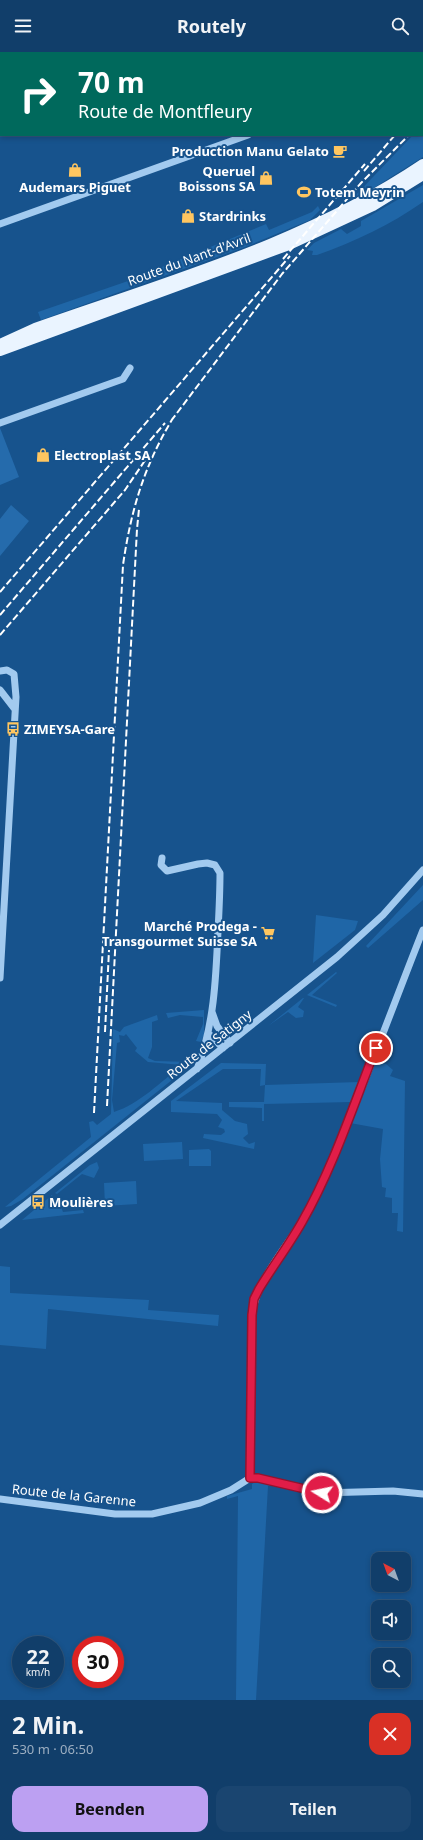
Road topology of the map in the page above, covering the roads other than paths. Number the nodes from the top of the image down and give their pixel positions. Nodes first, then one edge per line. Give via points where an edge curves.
1 (245, 136) edge
2 (423, 164) edge
3 (423, 175) edge
4 (0, 224) edge
5 (0, 344) edge
6 (0, 351) edge
7 (130, 368) dead end
8 (0, 422) edge
9 (0, 671) edge
10 (0, 690) edge
11 (14, 708) junction
12 (162, 858) dead end
13 (423, 870) edge
14 (423, 930) edge
15 (0, 978) edge
16 (212, 1012) junction
17 (209, 1034) junction
18 (230, 1043) junction
19 (223, 1048) junction
20 (196, 1070) junction
21 (1, 1221) edge
22 (250, 1478) junction
23 (423, 1494) edge
24 (0, 1499) edge

1 - 4 street
2 - 5 main road, Route du Nant-d'Avril via 368,198 302,230 35,328
3 - 6 main road, Route du Nant-d'Avril via 373,206 295,242
7 - 8 street via 123,379
9 - 11 street via 9,670 15,677
10 - 11 street
11 - 15 street
12 - 16 street via 162,865 167,871 207,863 215,865 219,870 217,958
13 - 18 street, Route de Satigny via 393,906 357,940
14 - 22 street via 313,1202 254,1299
16 - 17 street
16 - 18 street
17 - 19 street
17 - 20 street
18 - 19 street, Route de Satigny
19 - 20 street, Route de Satigny
20 - 21 street, Route de Satigny
22 - 23 street via 322,1493 393,1491
22 - 24 street, Route de la Garenne via 231,1490 200,1503 152,1514 115,1514

